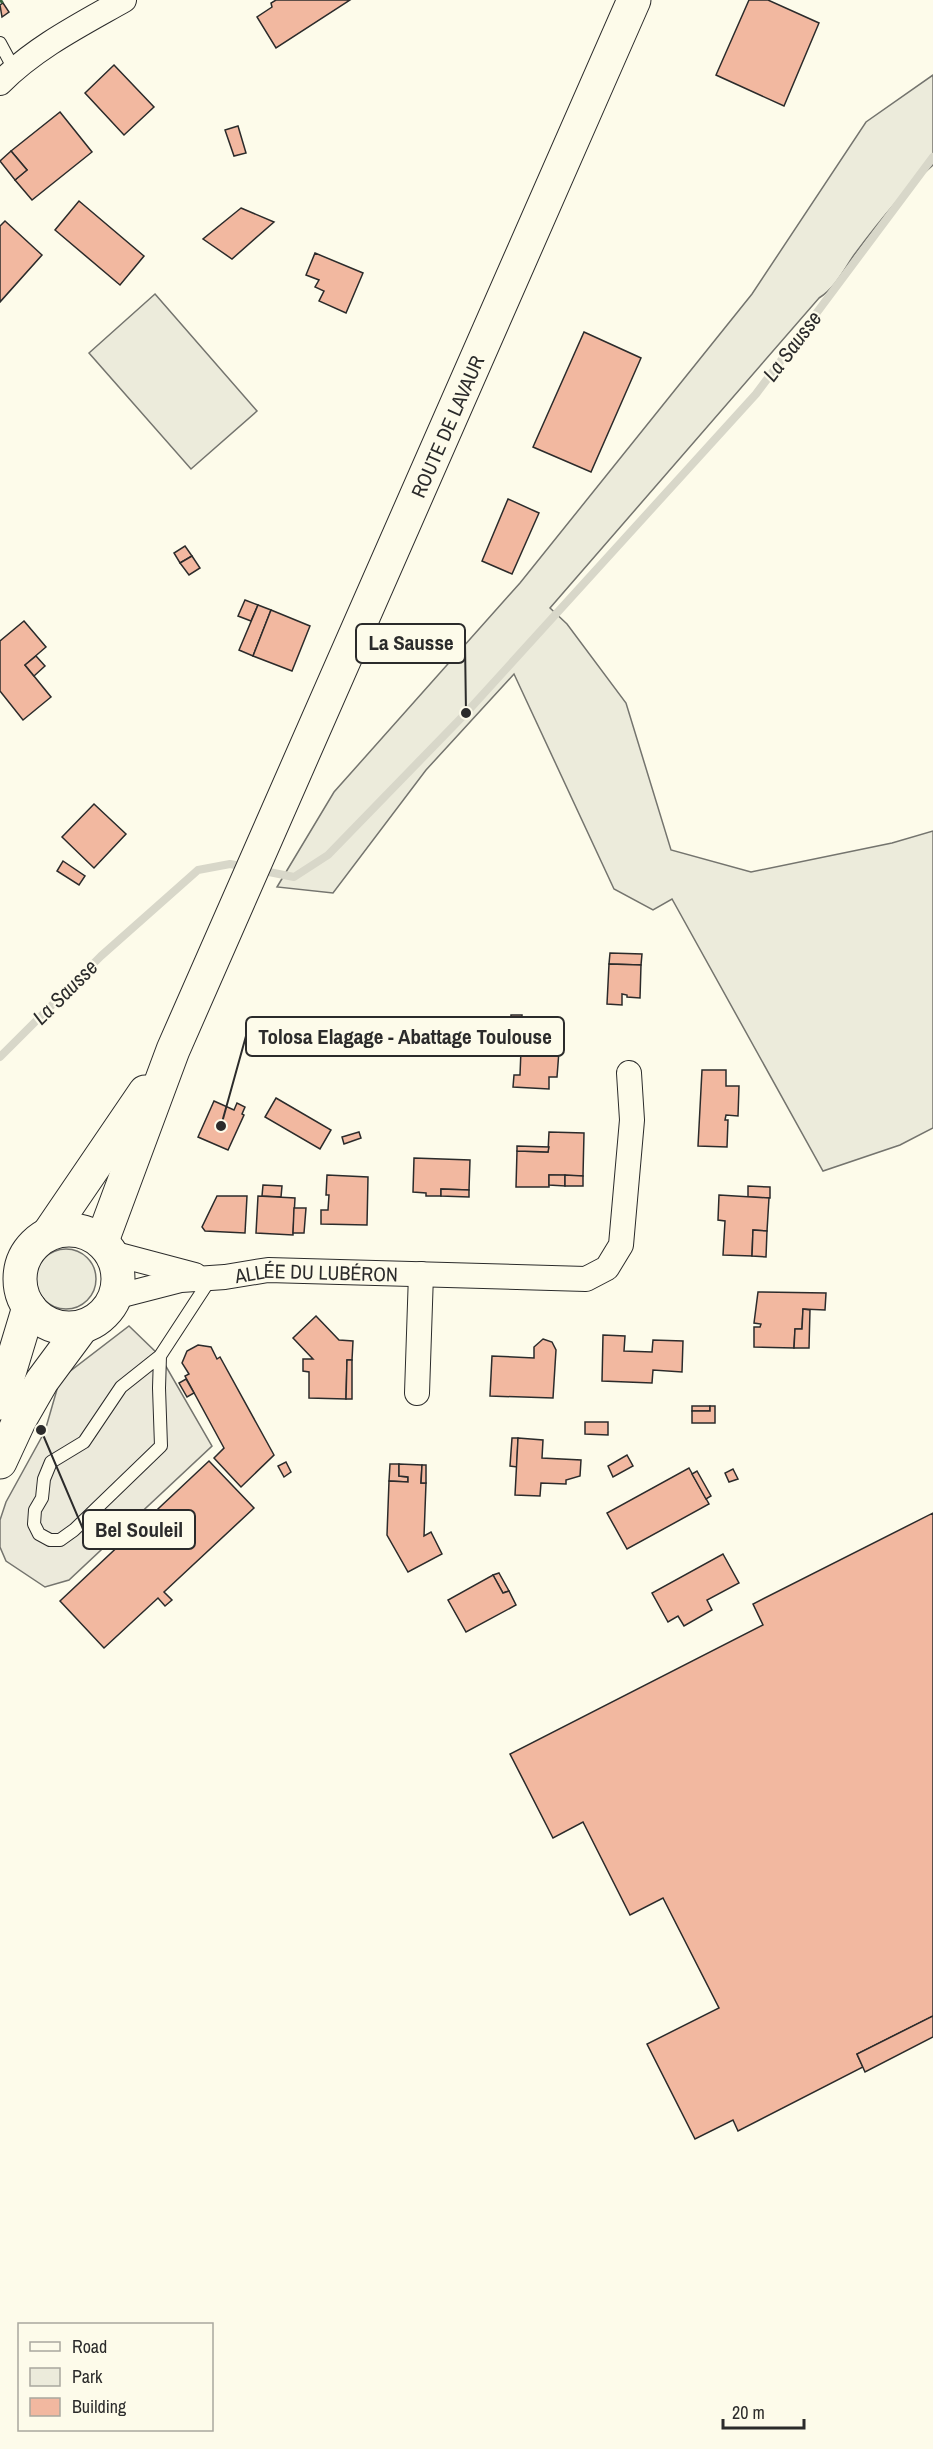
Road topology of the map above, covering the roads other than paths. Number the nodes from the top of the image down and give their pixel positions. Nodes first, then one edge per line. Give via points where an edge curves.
1 (124, 0) edge
2 (634, 0) edge
3 (0, 43) edge
4 (7, 76) edge
5 (173, 1050) junction
6 (629, 1073) dead end
7 (49, 1233) junction
8 (107, 1247) junction
9 (421, 1274) junction
10 (212, 1277) junction
11 (116, 1297) junction
12 (28, 1307) junction
13 (82, 1327) junction
14 (160, 1356) junction
15 (417, 1393) dead end
16 (0, 1403) edge
17 (0, 1462) edge

1 - 4 street via 55,39
2 - 5 main road, ROUTE DE LAVAUR
3 - 4 lane
5 - 7 main road
5 - 8 main road
6 - 9 street, ALLÉE DU LUBÉRON via 632,1120 621,1245 607,1268 586,1279
7 - 8 main road via 90,1233
7 - 12 main road via 23,1259 20,1284
8 - 10 street, ALLÉE DU LUBÉRON via 184,1274
8 - 11 main road via 117,1267
9 - 10 street, ALLÉE DU LUBÉRON via 268,1270
9 - 15 street, ALLÉE DU LUBÉRON
10 - 11 street, ALLÉE DU LUBÉRON via 181,1280
10 - 14 lane
11 - 13 main road via 97,1320
12 - 13 main road via 52,1326
12 - 16 main road
13 - 17 main road via 42,1381
14 - 14 lane via 120,1387 84,1442 51,1462 35,1510 34,1524 39,1534 60,1540 74,1530 161,1446

